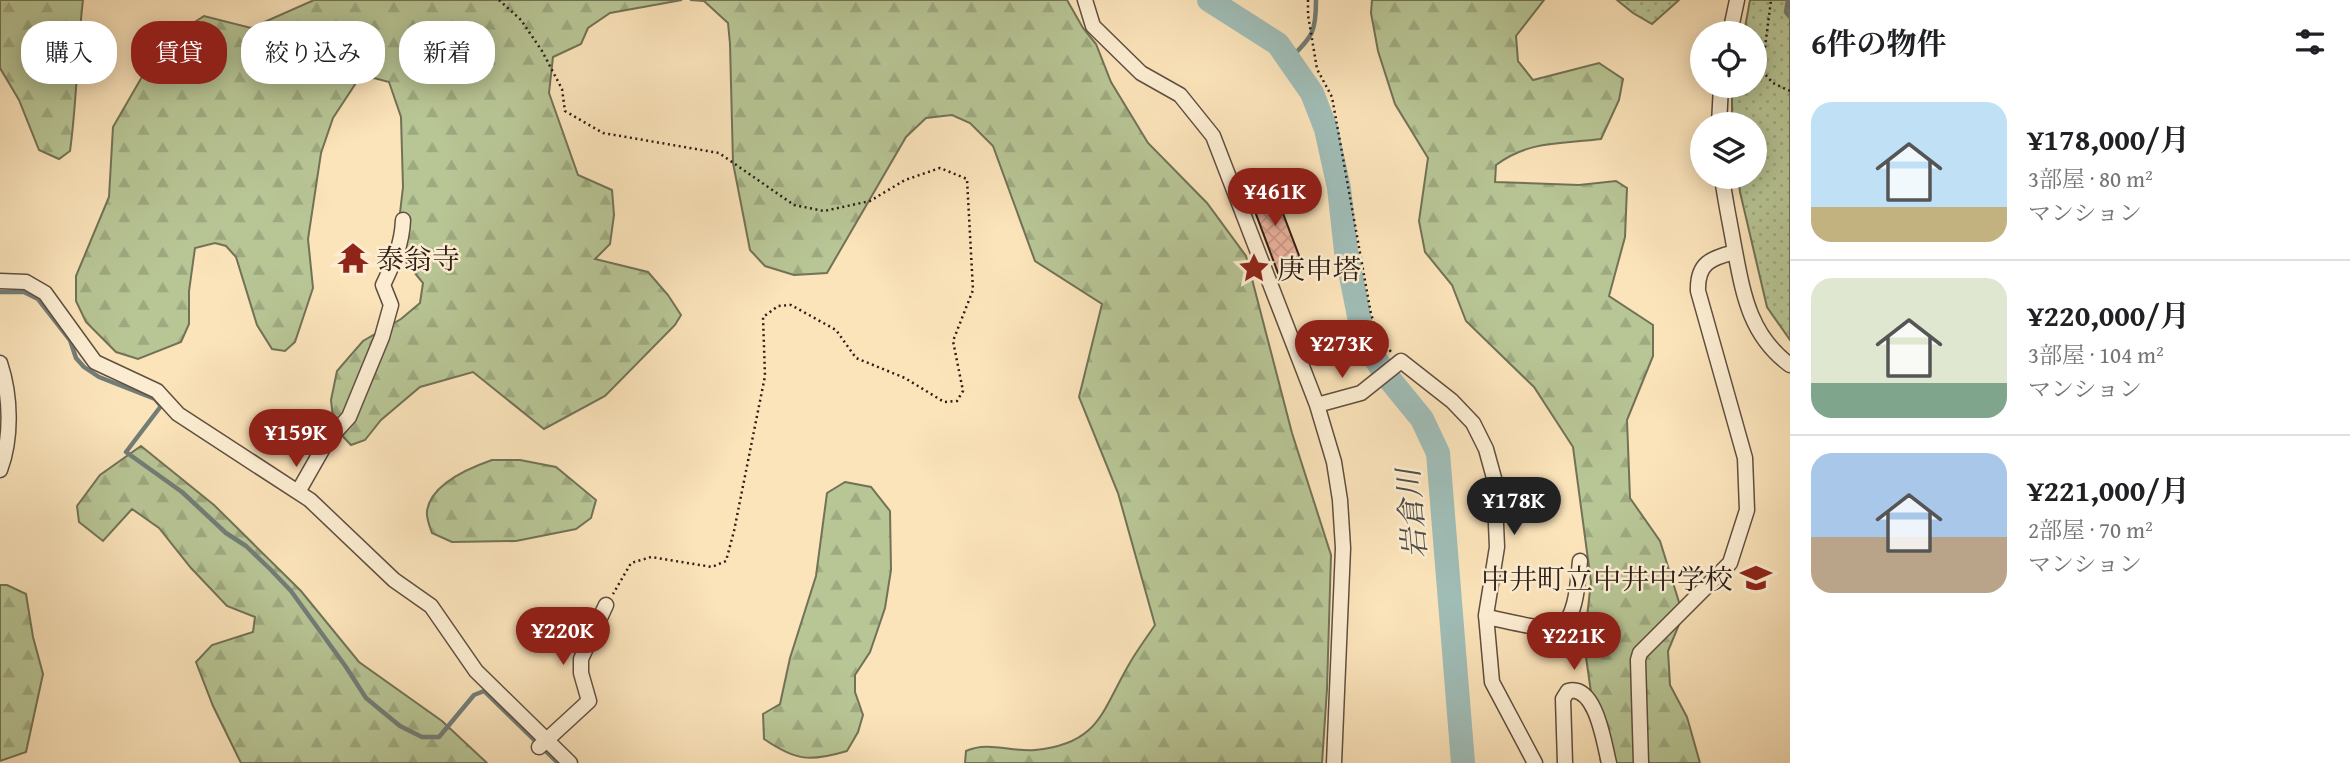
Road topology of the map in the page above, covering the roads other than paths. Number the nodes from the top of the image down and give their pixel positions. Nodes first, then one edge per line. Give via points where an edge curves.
1 (1085, 0) edge
2 (1737, 0) edge
3 (1733, 21) edge
4 (1724, 189) edge
5 (402, 220) dead end
6 (1735, 251) junction
7 (0, 281) edge
8 (0, 363) edge
9 (1790, 365) edge
10 (1317, 405) junction
11 (0, 470) edge
12 (298, 492) junction
13 (1580, 561) dead end
14 (606, 605) road end
15 (1486, 617) junction
16 (543, 743) junction
17 (570, 763) edge
18 (1334, 763) edge
19 (1535, 763) edge
20 (1565, 763) edge
21 (1609, 763) edge
22 (1641, 763) edge

1 - 10 street via 1093,26 1141,73 1180,95 1213,136
2 - 3 street
4 - 6 street
5 - 12 street via 399,248 383,285 391,305 382,337 349,417 327,440
6 - 9 street via 1756,326
6 - 22 street via 1717,256 1702,269 1698,291 1745,458 1747,510 1730,563 1640,653
7 - 12 street via 26,282 45,293 95,362 158,391 178,414
8 - 11 street via 9,414
10 - 15 street via 1361,393 1397,365 1452,401 1473,423 1494,478 1496,547
10 - 18 street via 1334,462 1343,548
12 - 16 street via 394,580 431,606 476,671
13 - 15 street via 1572,612 1563,626 1551,629
14 - 16 street via 581,659 589,701
15 - 19 street via 1492,682
16 - 17 street
20 - 21 street via 1563,699 1574,690 1589,700

